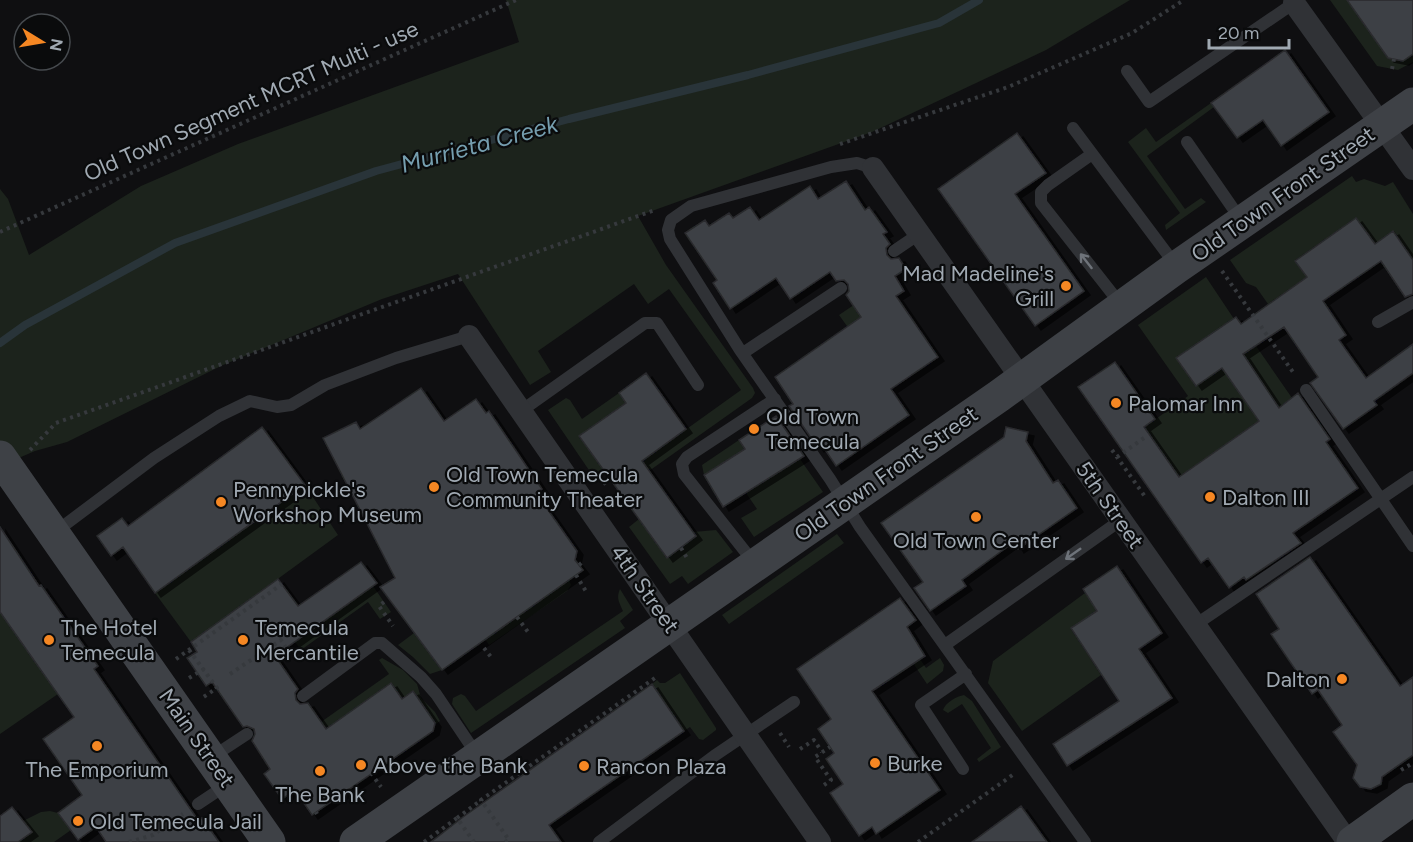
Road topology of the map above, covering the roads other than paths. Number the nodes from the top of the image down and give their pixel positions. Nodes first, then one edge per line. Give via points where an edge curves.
1 (1296, 2) edge
2 (1127, 71) dead end
3 (1413, 104) edge
4 (1383, 125) junction
5 (1073, 128) dead end
6 (1187, 142) dead end
7 (1092, 154) junction
8 (873, 168) joint
9 (1413, 169) edge
10 (1243, 222) junction
11 (919, 234) junction
12 (894, 251) dead end
13 (1177, 267) junction
14 (841, 288) dead end
15 (1413, 302) edge
16 (1122, 307) junction
17 (1378, 322) dead end
18 (469, 336) joint
19 (743, 352) junction
20 (1022, 380) junction
21 (698, 385) dead end
22 (1306, 390) road end
23 (775, 399) junction
24 (521, 411) junction
25 (2, 460) edge
26 (1413, 477) edge
27 (1381, 500) junction
28 (844, 503) junction
29 (1121, 520) junction
30 (54, 534) junction
31 (1413, 546) edge
32 (755, 564) junction
33 (669, 624) junction
34 (1195, 626) junction
35 (945, 645) junction
36 (966, 674) junction
37 (303, 696) dead end
38 (794, 702) dead end
39 (247, 734) dead end
40 (745, 734) junction
41 (478, 756) junction
42 (963, 769) dead end
43 (220, 770) junction
44 (1413, 799) edge
45 (198, 804) road end
46 (269, 842) edge
47 (356, 842) edge
48 (599, 842) edge
49 (820, 842) edge
50 (1085, 842) edge
51 (1348, 842) edge
52 (1353, 842) edge

1 - 2 lane via 1149,102
1 - 4 street
3 - 4 main road, Old Town Front Street
4 - 9 street
4 - 10 main road, Old Town Front Street
5 - 7 lane
6 - 10 lane
7 - 13 lane
16 -> 7 lane via 1041,203 1041,192 1048,185
8 - 11 street, 5th Street
8 - 19 lane via 857,163 831,167 691,206 671,220 670,238
10 - 13 main road, Old Town Front Street
11 - 12 lane
11 - 20 street, 5th Street
13 - 16 main road, Old Town Front Street
14 - 19 lane
15 - 17 lane
16 - 20 main road, Old Town Front Street
18 - 24 street, 4th Street
18 - 30 lane via 335,381 291,405 277,407 250,401 154,458
19 - 23 lane
20 - 28 main road, Old Town Front Street
20 - 29 street, 5th Street
21 - 24 lane via 657,323 651,322
22 - 27 lane
23 - 28 lane
23 - 32 lane via 682,464 684,474
24 - 33 street, 4th Street
25 - 30 main road, Main Street
26 - 27 lane
27 - 31 lane
27 - 34 lane
28 - 32 main road, Old Town Front Street
28 - 35 lane
29 - 34 street, 5th Street
29 -> 35 lane
30 - 43 main road, Main Street
32 - 33 main road, Old Town Front Street
33 - 40 street, 4th Street
33 - 41 main road, Old Town Front Street
34 - 51 street, 5th Street
35 - 36 lane
36 - 42 lane via 921,705
36 - 50 lane
37 - 41 lane via 375,643 382,642 422,677
38 - 40 lane
39 - 43 lane
40 - 48 lane
40 - 49 street, 4th Street
41 - 47 main road, Old Town Front Street
43 - 45 lane
43 - 46 main road, Main Street
44 - 52 main road

